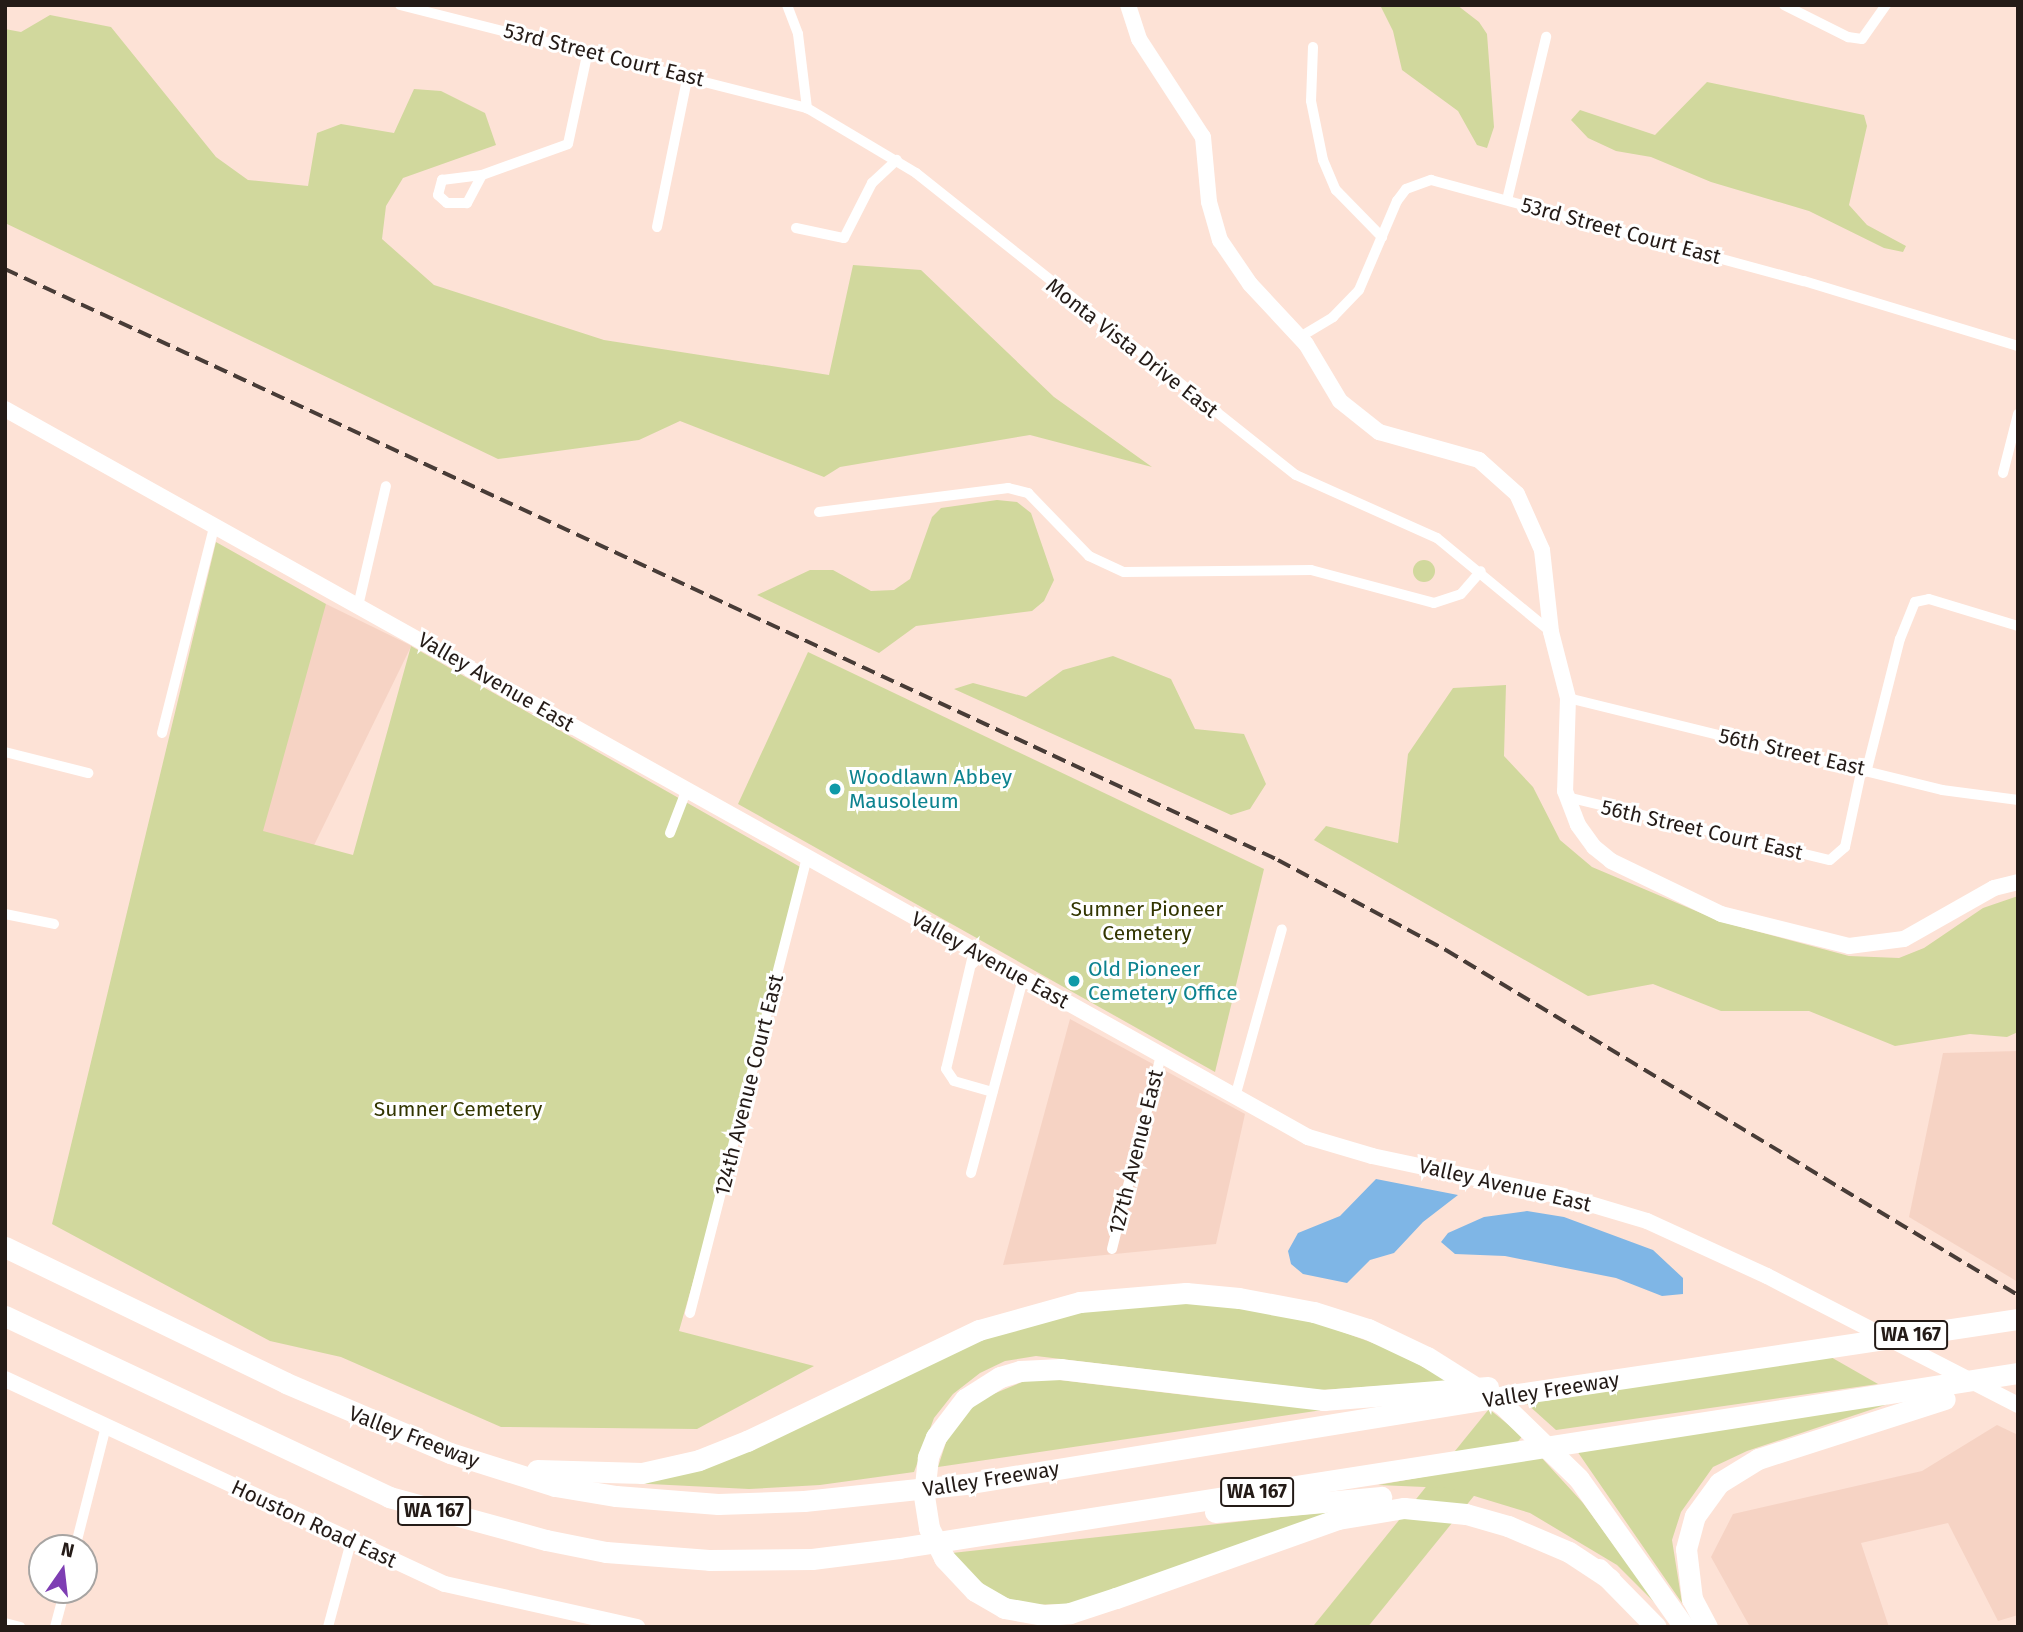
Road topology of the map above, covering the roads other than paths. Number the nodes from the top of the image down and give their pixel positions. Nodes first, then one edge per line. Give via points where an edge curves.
1 (400, 5) edge
2 (787, 5) edge
3 (1128, 5) edge
4 (1784, 5) edge
5 (1886, 5) edge
6 (1546, 37) dead end
7 (1313, 47) dead end
8 (588, 51) junction
9 (688, 75) junction
10 (807, 108) junction
11 (897, 160) junction
12 (482, 174) dead end
13 (1507, 200) junction
14 (657, 227) dead end
15 (796, 228) dead end
16 (1382, 237) junction
17 (1300, 337) junction
18 (2018, 346) edge
19 (5, 409) edge
20 (2018, 414) edge
21 (2003, 473) dead end
22 (386, 486) dead end
23 (818, 512) dead end
24 (214, 527) junction
25 (1481, 571) junction
26 (358, 606) junction
27 (2018, 626) edge
28 (1551, 632) junction
29 (1568, 698) junction
30 (162, 733) dead end
31 (5, 752) edge
32 (1865, 769) junction
33 (88, 773) dead end
34 (687, 789) junction
35 (1567, 797) junction
36 (2018, 800) edge
37 (670, 833) dead end
38 (807, 858) junction
39 (2018, 882) edge
40 (5, 914) edge
41 (54, 925) dead end
42 (1282, 929) dead end
43 (974, 951) junction
44 (1029, 981) junction
45 (1161, 1056) junction
46 (992, 1093) junction
47 (1235, 1097) junction
48 (971, 1173) dead end
49 (5, 1245) edge
50 (1112, 1249) dead end
51 (690, 1313) dead end
52 (5, 1316) edge
53 (2018, 1319) edge
54 (2018, 1373) edge
55 (5, 1379) edge
56 (2018, 1385) edge
57 (1518, 1394) junction
58 (2018, 1405) edge
59 (106, 1426) junction
60 (483, 1463) junction
61 (1024, 1529) junction
62 (79, 1534) edge
63 (351, 1542) junction
64 (1609, 1579) junction
65 (61, 1604) edge
66 (5, 1623) edge
67 (20, 1627) edge
68 (55, 1627) edge
69 (328, 1627) edge
70 (637, 1627) edge
71 (1656, 1627) edge
72 (1685, 1627) edge
73 (1707, 1627) edge

1 - 8 street, 53rd Street Court East
2 - 10 street via 797,34
3 - 17 main road via 1139,39 1203,137 1209,202 1220,240 1250,284
4 - 5 street via 1848,37 1862,38
6 - 13 street
7 - 16 street via 1311,101 1323,160 1336,191
8 - 9 street, 53rd Street Court East
8 - 12 street via 568,144
9 - 10 street, 53rd Street Court East
9 - 14 street
10 - 11 street, Monta Vista Drive East
11 - 15 street via 872,183 844,237
11 - 25 street, Monta Vista Drive East via 1296,475 1437,538
13 - 16 street, 53rd Street Court East via 1442,181 1417,183 1397,201
13 - 18 street, 53rd Street Court East
16 - 17 street, 53rd Street Court East via 1359,290 1333,317
17 - 28 main road via 1340,401 1358,420 1394,437 1464,453 1508,482 1542,550
19 - 24 main road, Valley Avenue East
20 - 21 street
22 - 26 street
23 - 25 street via 1008,488 1035,499 1089,556 1124,572 1311,570 1434,603 1461,594
24 - 26 main road, Valley Avenue East
24 - 30 street
25 - 28 street, Monta Vista Drive East
26 - 34 main road, Valley Avenue East
27 - 32 street via 1929,599 1918,600 1901,635
28 - 29 main road
29 - 32 street, 56th Street East
29 - 35 main road
31 - 33 street
32 - 35 street, 56th Street Court East via 1848,838 1837,857 1824,859
32 - 36 street, 56th Street East via 1942,790
34 - 37 street
34 - 38 main road, Valley Avenue East
35 - 39 main road via 1585,837 1611,861 1721,914 1817,941 1849,946 1903,939 1994,888
38 - 43 main road, Valley Avenue East
38 - 51 street, 124th Avenue Court East
40 - 41 street
42 - 47 street
43 - 44 main road, Valley Avenue East
43 - 46 street via 946,1069 954,1081
44 - 45 main road, Valley Avenue East
44 - 46 street via 1021,986
45 - 47 main road, Valley Avenue East
45 - 50 street, 127th Avenue East
46 - 48 street
47 - 58 main road, Valley Avenue East via 1334,1146 1570,1198 1647,1221 1767,1276
49 - 60 highway, Valley Freeway / WA 167 via 353,1414
52 - 61 highway, WA 167 via 340,1476 477,1525 650,1557 812,1559
53 - 57 highway, Valley Freeway / WA 167
54 - 61 highway, WA 167
55 - 59 main road, Houston Road East
56 - 73 highway via 1918,1405 1758,1459 1719,1483 1695,1517 1686,1549 1692,1599
57 - 60 highway, Valley Freeway / WA 167 via 965,1485 804,1501 668,1501 555,1486
57 - 64 highway via 1489,1387 1293,1398 1062,1369 1020,1371 1000,1377 965,1399 936,1437 928,1458 924,1496 929,1528 944,1558 975,1591 1004,1608 1044,1615 1070,1613 1116,1598 1338,1519 1405,1508 1466,1514 1508,1526 1569,1552
59 - 62 street
59 - 63 main road, Houston Road East
60 - 72 highway via 574,1473 663,1469 747,1441 979,1330 1029,1314 1133,1295 1239,1298 1314,1312 1368,1329 1427,1357 1502,1404 1579,1479
61 - 64 highway via 1374,1498 1422,1498 1468,1505 1539,1527 1573,1545
63 - 69 street
63 - 70 main road, Houston Road East via 457,1587
64 - 71 highway
65 - 68 street
66 - 67 street

